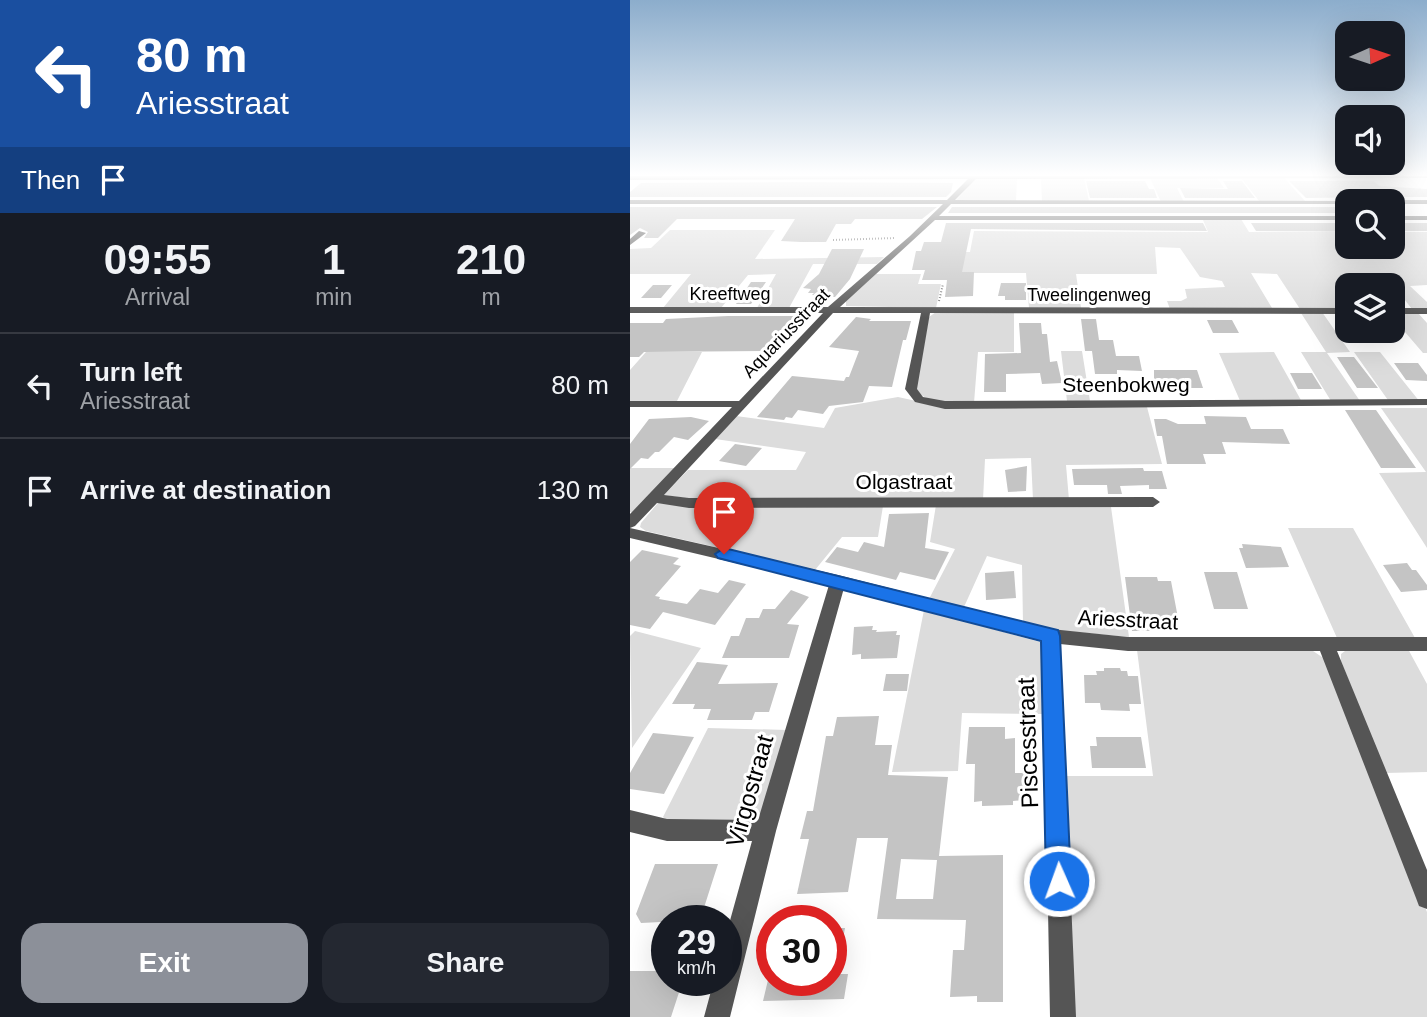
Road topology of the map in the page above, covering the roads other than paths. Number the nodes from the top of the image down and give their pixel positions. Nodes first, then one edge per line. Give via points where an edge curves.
1 (928, 223) edge
2 (642, 233) dead end
3 (633, 246) edge
4 (630, 310) edge
5 (831, 310) junction
6 (932, 311) junction
7 (1335, 311) edge
8 (1405, 311) edge
9 (1427, 311) edge
10 (1427, 402) edge
11 (630, 404) edge
12 (743, 404) junction
13 (654, 498) junction
14 (1153, 502) dead end
15 (630, 523) edge
16 (630, 533) edge
17 (838, 581) junction
18 (1051, 636) junction
19 (1326, 644) junction
20 (1427, 644) edge
21 (630, 821) edge
22 (765, 831) junction
23 (1427, 898) edge
24 (717, 1017) edge
25 (1063, 1017) edge

1 - 5 street, Aquariusstraat
2 - 3 street
4 - 5 street, Kreeftweg
5 - 6 street, Tweelingenweg
5 - 12 street, Aquariusstraat
6 - 7 street, Tweelingenweg
6 - 10 street, Steenbokweg via 911,389 919,400 945,405
8 - 9 street
11 - 12 street
12 - 13 street, Aquariusstraat
13 - 14 street, Olgastraat via 688,503
13 - 15 street, Aquariusstraat
16 - 17 street, Ariesstraat
17 - 18 street, Ariesstraat
17 - 22 street, Virgostraat
18 - 19 street, Ariesstraat via 1128,645
18 - 25 street, Piscesstraat
19 - 20 street, Ariesstraat
19 - 23 street
21 - 22 street via 667,830
22 - 24 street, Virgostraat

